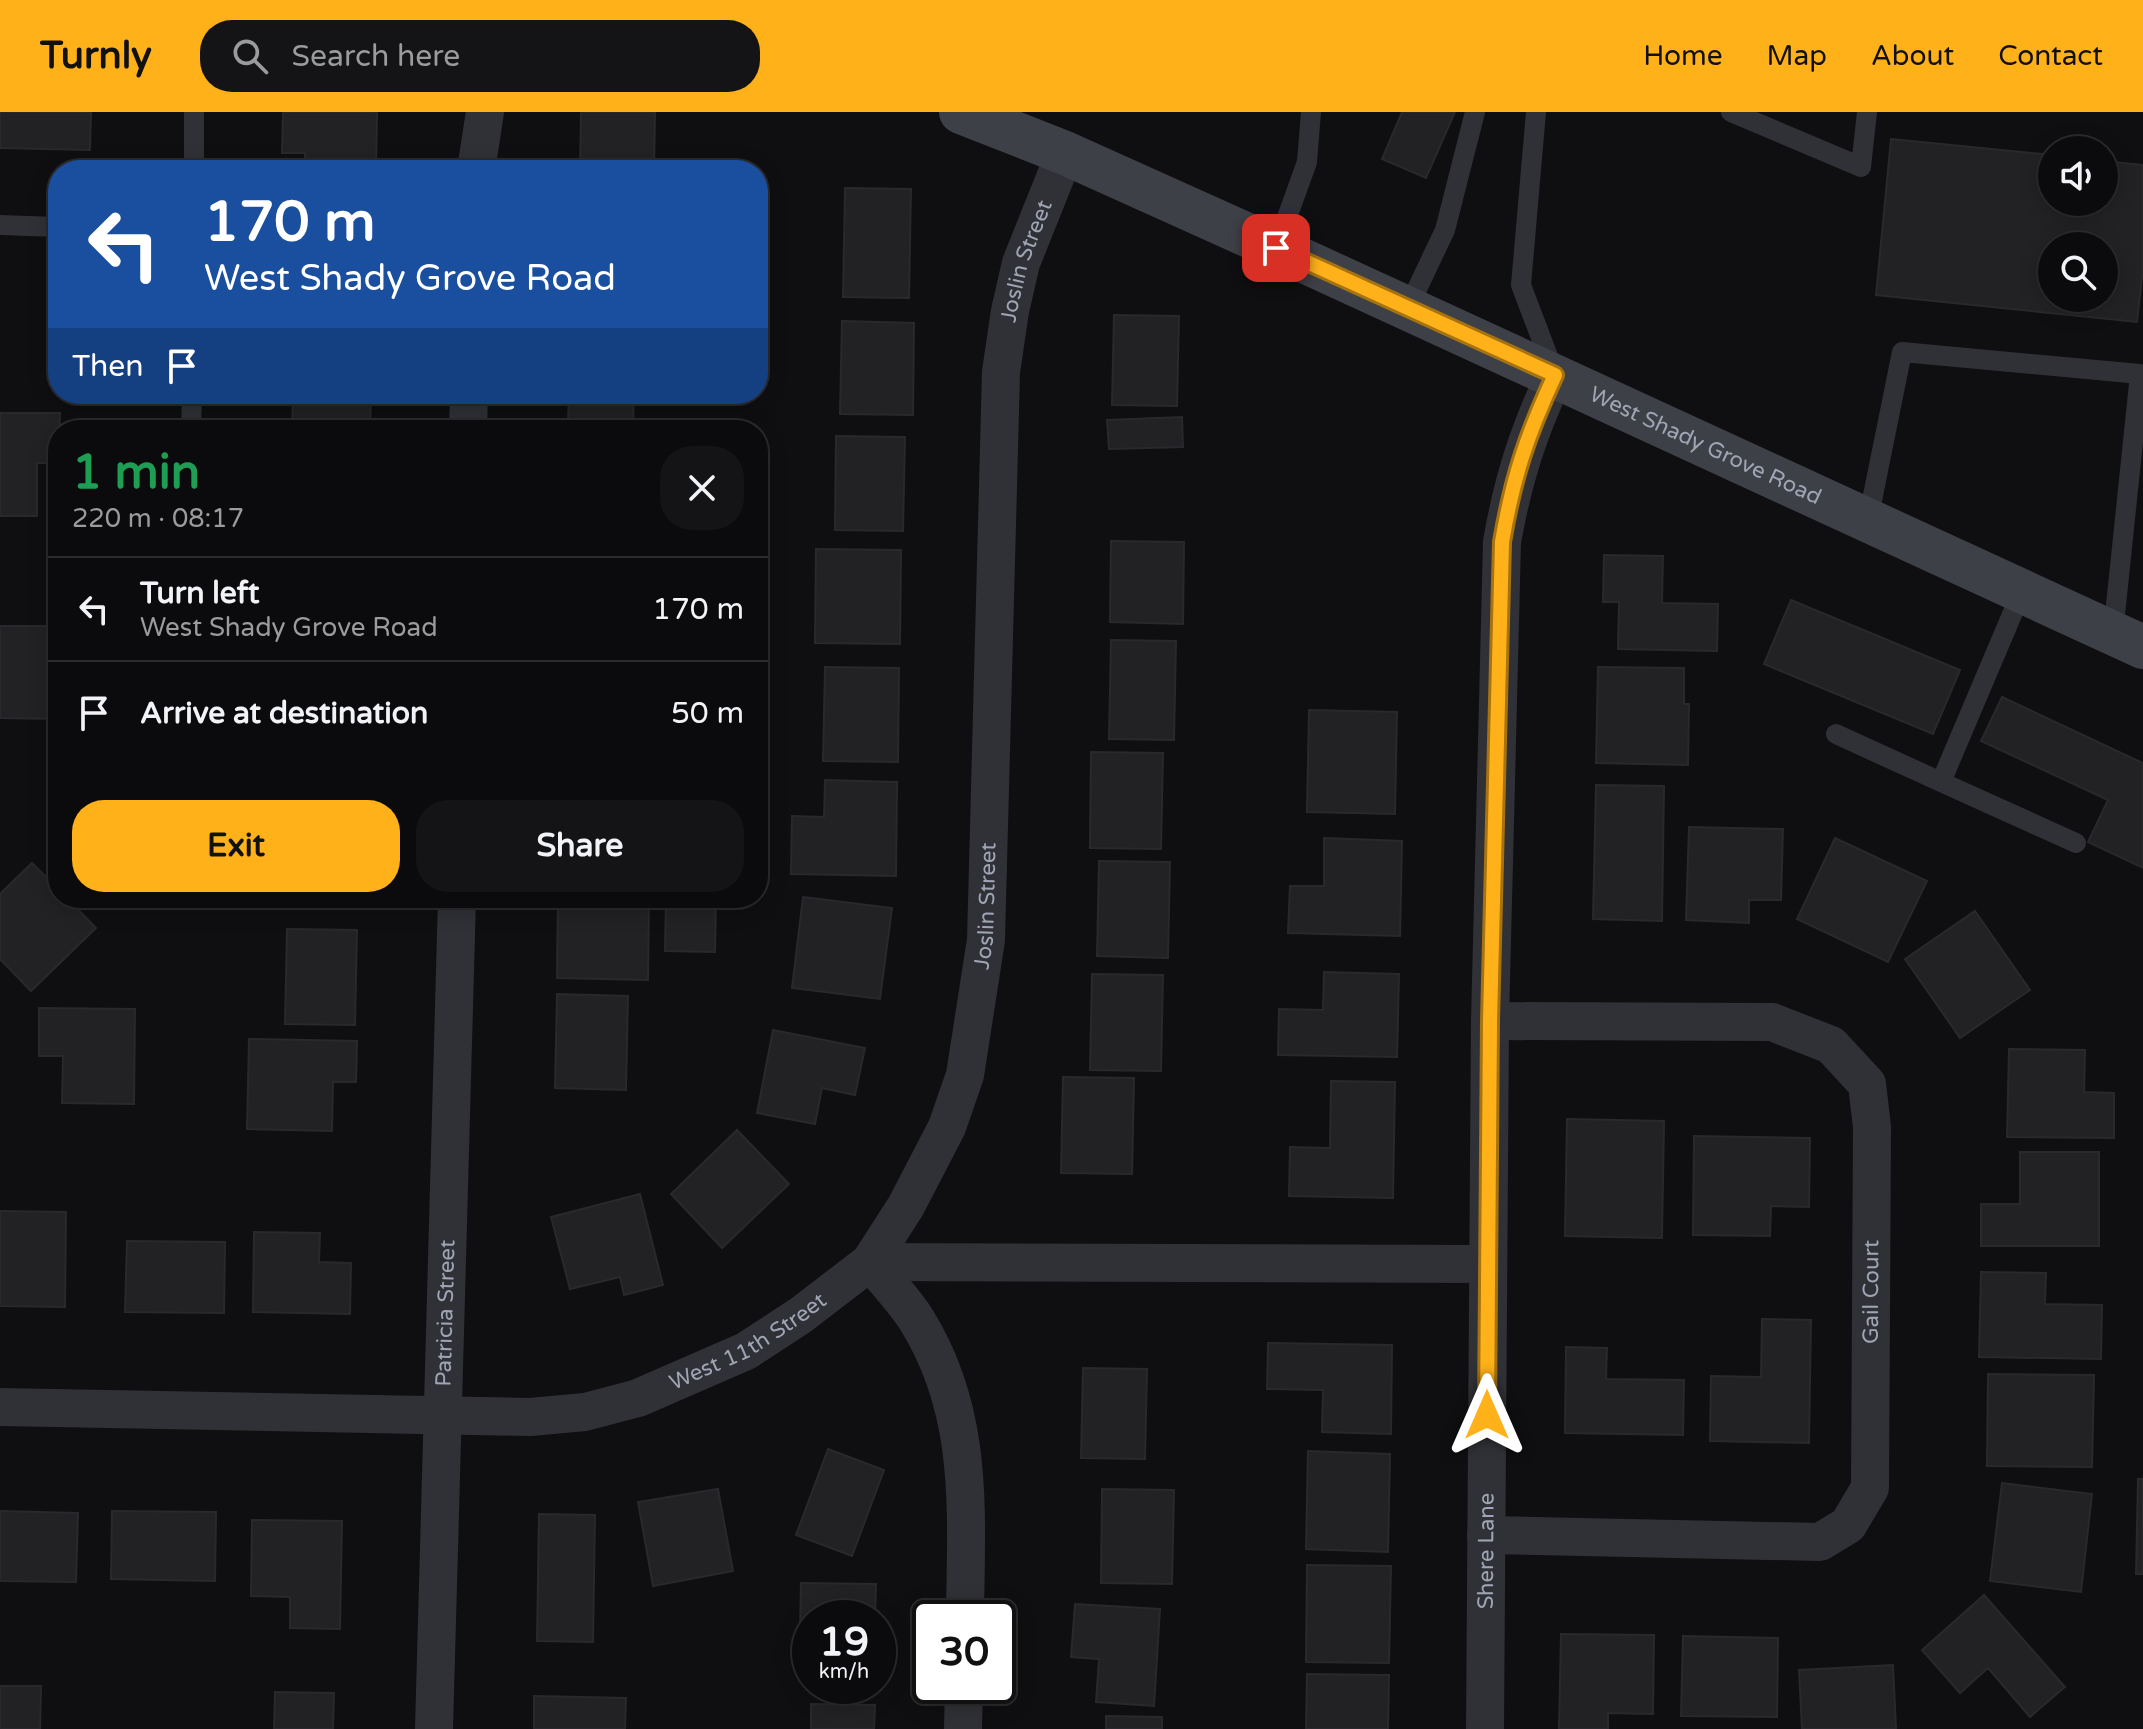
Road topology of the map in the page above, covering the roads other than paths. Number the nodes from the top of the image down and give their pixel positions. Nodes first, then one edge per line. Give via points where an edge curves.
1 (194, 112) edge
2 (485, 112) edge
3 (961, 112) edge
4 (1311, 112) edge
5 (1475, 112) edge
6 (1536, 112) edge
7 (1731, 112) edge
8 (1867, 112) edge
9 (1065, 153) junction
10 (194, 160) edge
11 (478, 160) edge
12 (0, 225) edge
13 (48, 227) edge
14 (1276, 248) junction
15 (1408, 308) junction
16 (1555, 375) junction
17 (1868, 520) junction
18 (2022, 591) junction
19 (2128, 641) edge
20 (1836, 734) dead end
21 (1941, 782) junction
22 (2076, 843) dead end
23 (457, 908) edge
24 (1490, 1021) junction
25 (870, 1262) junction
26 (1488, 1264) junction
27 (0, 1407) edge
28 (444, 1417) junction
29 (1486, 1535) junction
30 (965, 1600) edge
31 (964, 1704) edge
32 (434, 1729) edge
33 (963, 1729) edge
34 (1485, 1729) edge

1 - 10 lane
2 - 11 street
3 - 9 main road, West Shady Grove Road
4 - 14 lane via 1307,162
5 - 15 lane via 1445,230
6 - 16 lane via 1521,285
7 - 8 lane via 1861,167
9 - 14 main road, West Shady Grove Road
9 - 25 street, Joslin Street via 1021,263 1001,372 986,940 976,1019 947,1127
12 - 13 lane
14 - 15 main road, West Shady Grove Road
15 - 16 main road, West Shady Grove Road
16 - 17 main road, West Shady Grove Road
16 - 24 street, Shere Lane via 1513,481 1502,542
17 - 18 main road, West Shady Grove Road
17 - 19 lane via 1902,352 2140,374
18 - 19 main road, West Shady Grove Road
18 - 21 lane
20 - 21 lane
21 - 22 lane
23 - 28 street, Patricia Street
24 - 26 street, Shere Lane
24 - 29 street, Gail Court via 1772,1022 1831,1045 1867,1084 1872,1127 1870,1488 1848,1525 1820,1542
25 - 26 street
25 - 28 street, West 11th Street via 746,1351 638,1398 585,1412
25 - 30 street via 916,1318 946,1378 967,1472
26 - 29 street, Shere Lane
27 - 28 street, West 11th Street
28 - 32 street, Patricia Street
29 - 34 street, Shere Lane
31 - 33 street

